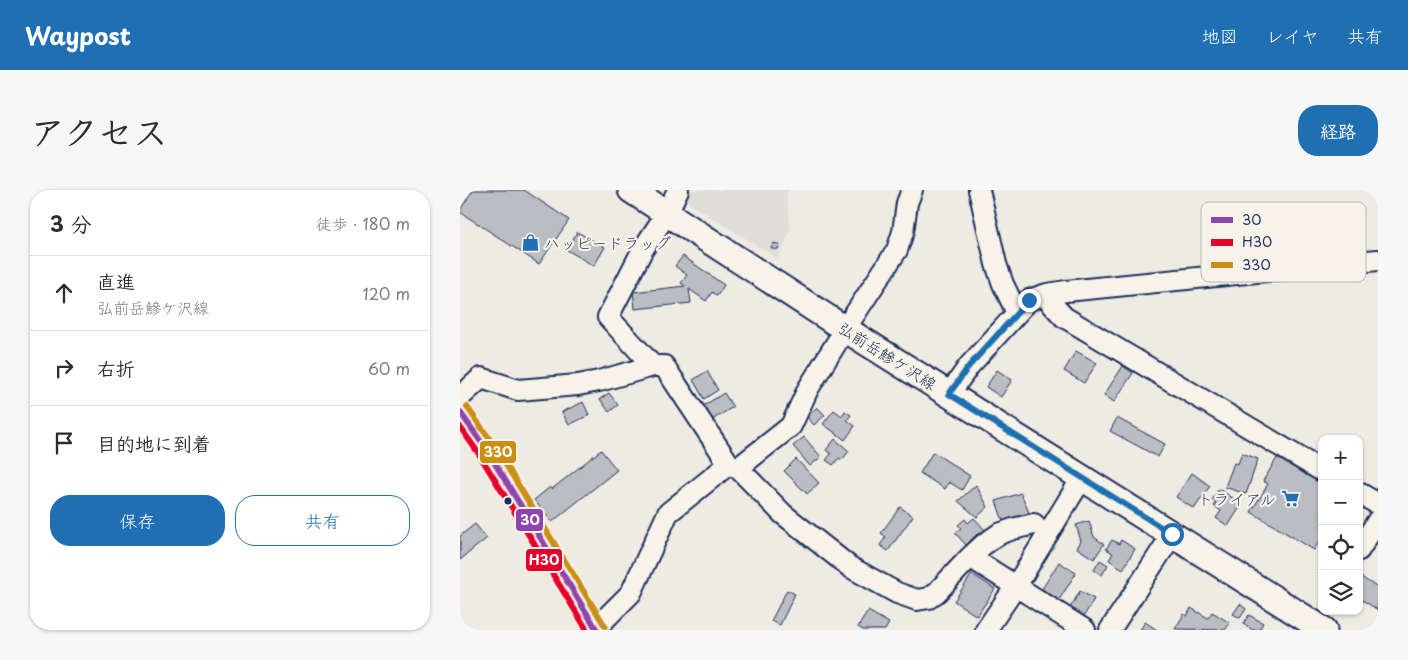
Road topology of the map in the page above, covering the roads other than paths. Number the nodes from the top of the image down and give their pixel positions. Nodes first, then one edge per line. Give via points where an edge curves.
1 (631, 190) edge
2 (678, 190) edge
3 (912, 190) edge
4 (979, 190) edge
5 (666, 213) junction
6 (1201, 277) edge
7 (1047, 294) junction
8 (1017, 313) junction
9 (845, 329) junction
10 (653, 366) junction
11 (949, 394) junction
12 (460, 397) edge
13 (460, 412) edge
14 (734, 466) junction
15 (1318, 469) edge
16 (1082, 478) junction
17 (1363, 495) edge
18 (1378, 504) edge
19 (1378, 520) edge
20 (1034, 524) dead end
21 (1172, 534) junction
22 (1363, 544) edge
23 (970, 557) junction
24 (1016, 586) junction
25 (1317, 623) edge
26 (595, 629) edge
27 (990, 629) edge
28 (1086, 630) edge
29 (1110, 630) edge

1 - 5 main road, 弘前岳鰺ケ沢線
2 - 5 street
3 - 9 street via 897,250
4 - 8 street via 1002,284
5 - 9 main road, 弘前岳鰺ケ沢線
5 - 10 street via 643,248 608,317
6 - 7 street
7 - 8 street via 1029,300
7 - 15 street via 1064,317
8 - 11 street via 969,366
9 - 11 main road, 弘前岳鰺ケ沢線
9 - 14 street via 808,389 791,426
10 - 12 street via 578,385 518,390 481,378
10 - 14 street via 664,366
11 - 16 main road, 弘前岳鰺ケ沢線
13 - 26 street via 554,558
14 - 23 street via 783,514 850,567 907,597 917,600 929,598
14 - 26 street via 668,513 631,593
16 - 21 main road, 弘前岳鰺ケ沢線
16 - 24 street
17 - 18 street
19 - 22 street
20 - 23 street via 999,534
21 - 25 main road, 弘前岳鰺ケ沢線
21 - 29 street
23 - 24 street
24 - 27 street
24 - 28 street

